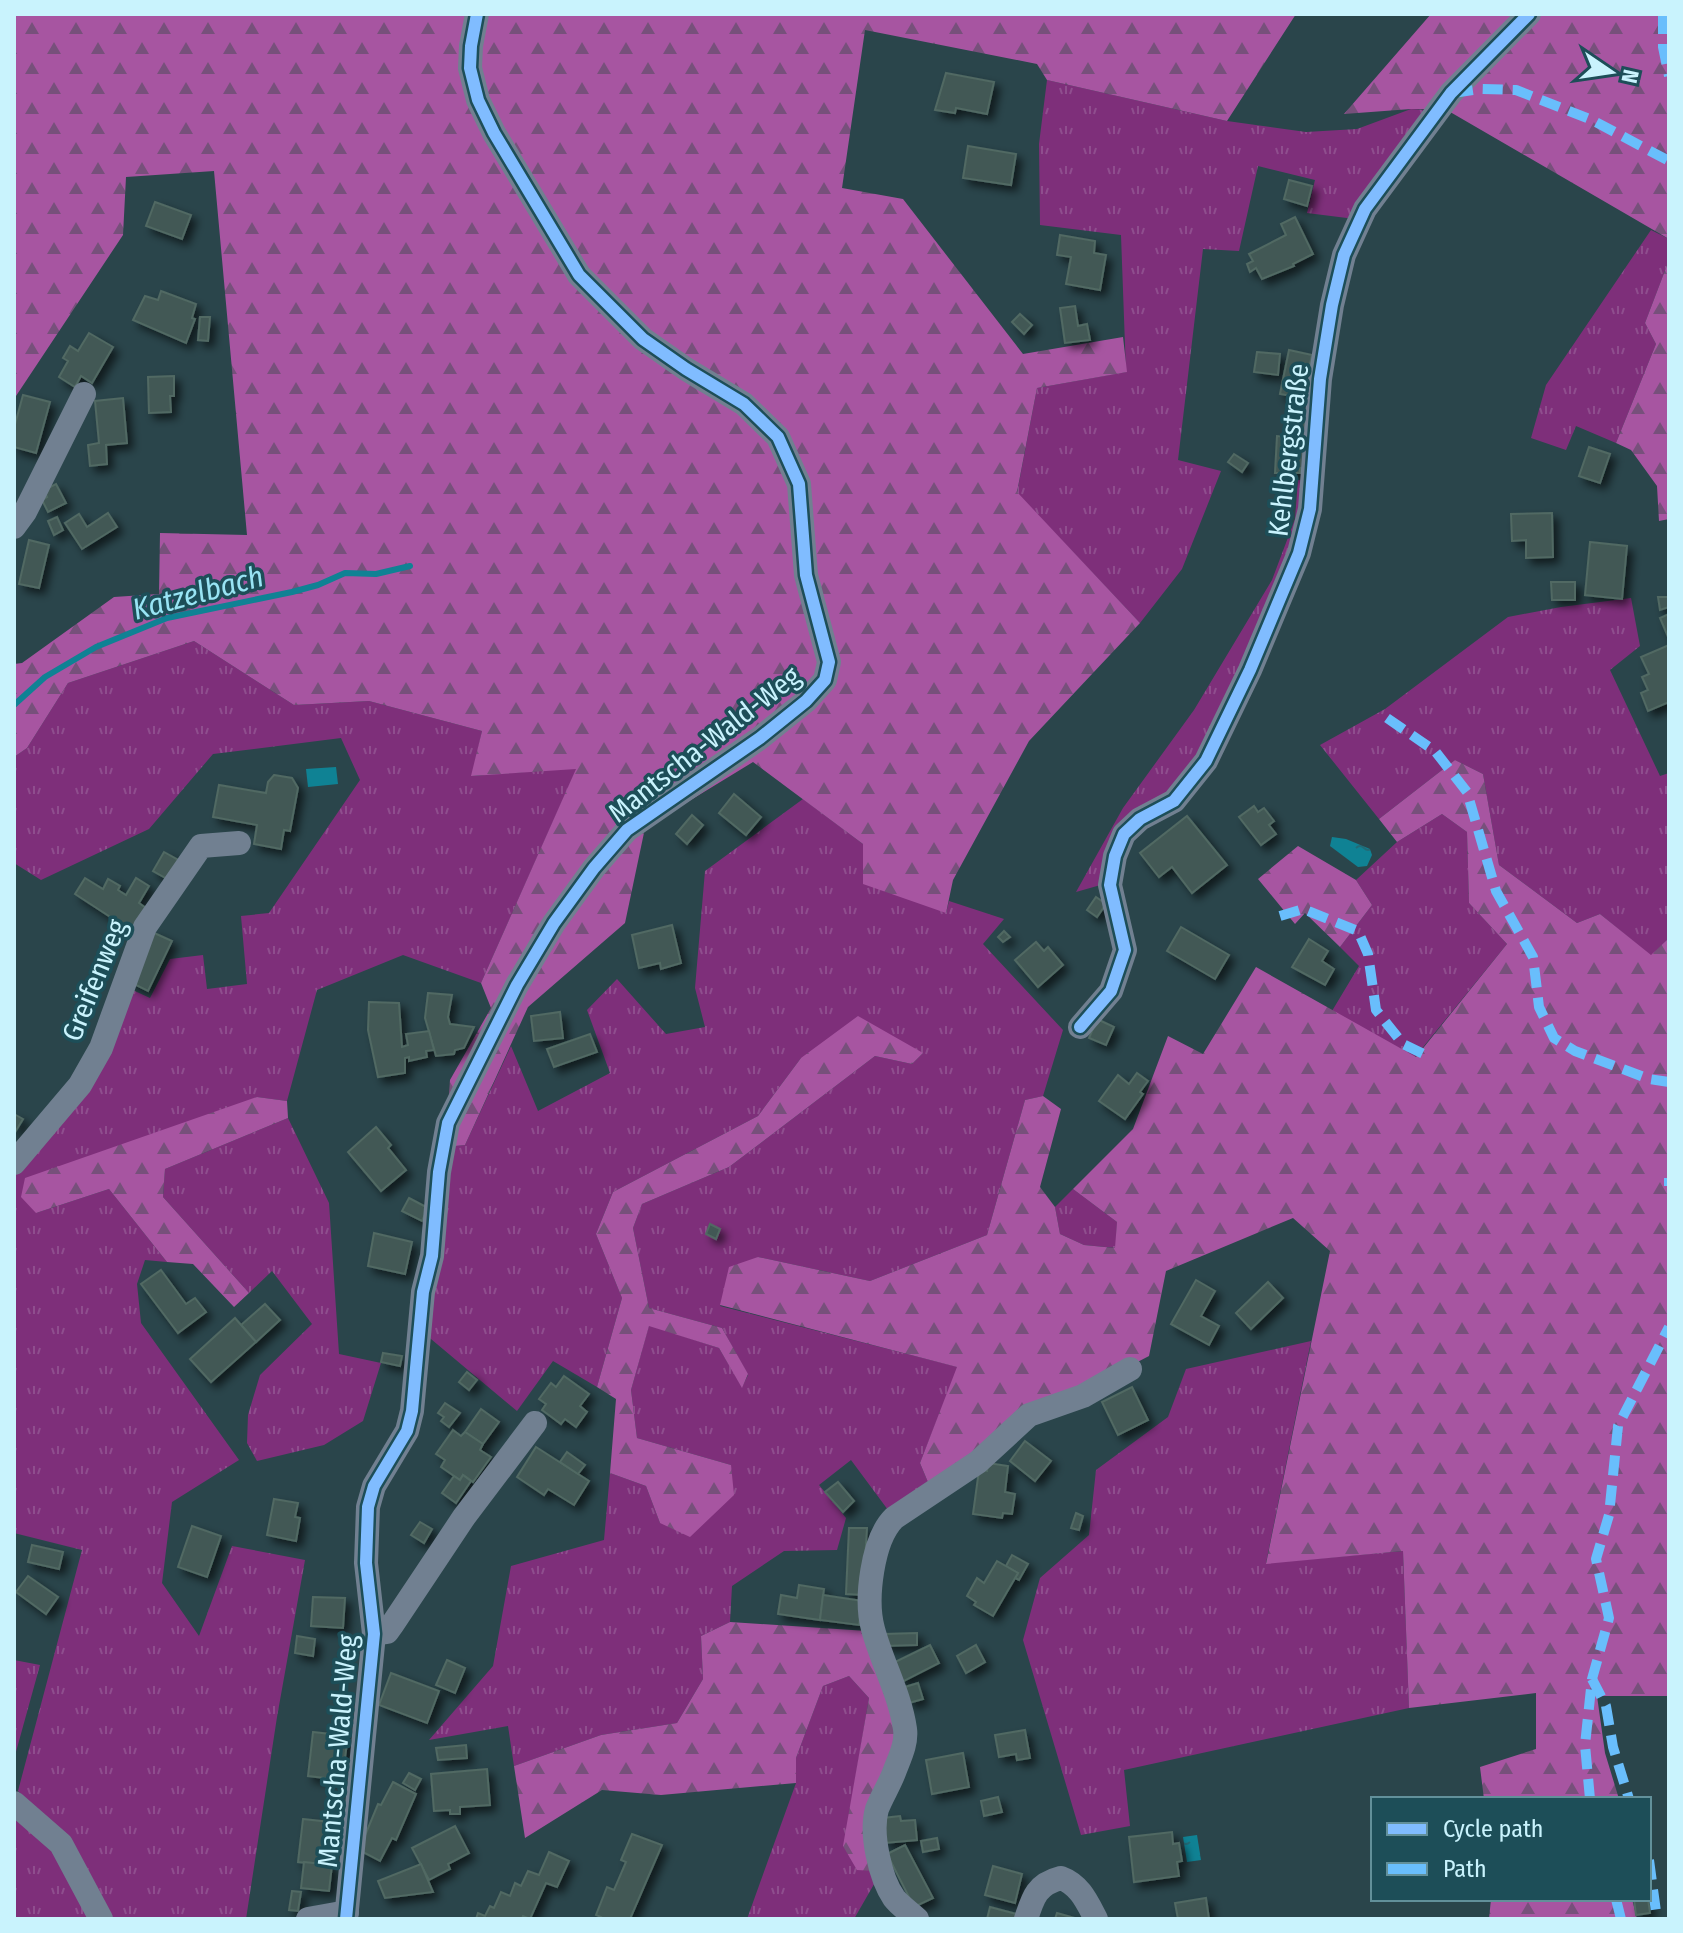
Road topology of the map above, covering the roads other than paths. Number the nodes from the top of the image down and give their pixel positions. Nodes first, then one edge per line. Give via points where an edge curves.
1 (477, 14) edge
2 (1529, 14) edge
3 (84, 394) dead end
4 (14, 527) edge
5 (239, 843) dead end
6 (1080, 1027) dead end
7 (14, 1163) edge
8 (1130, 1369) dead end
9 (535, 1423) dead end
10 (374, 1634) junction
11 (14, 1803) edge
12 (346, 1916) edge
13 (101, 1919) edge
14 (308, 1919) edge
15 (917, 1919) edge
16 (1026, 1919) edge
17 (1096, 1919) edge

1 - 10 street, Mantscha-Wald-Weg via 470,68 478,100 579,275 643,339 744,404 778,437 799,484 806,575 829,662 825,680 806,701 627,830 594,868 517,985 448,1123 412,1411 368,1507 366,1563
2 - 6 street, Kehlbergstraße via 1451,93 1365,209 1344,255 1323,364 1310,509 1299,553 1206,761 1174,801 1124,834 1110,885 1125,950 1111,991
3 - 4 street
5 - 7 street, Greifenweg via 201,846 145,927 101,1048 80,1085
8 - 15 street via 1083,1396 1029,1415 978,1462 894,1518 879,1540 872,1626 896,1693 905,1740 874,1831 894,1897
9 - 10 street via 387,1632
10 - 12 street, Mantscha-Wald-Weg
11 - 13 street via 61,1844
12 - 14 street
16 - 17 street via 1043,1884 1061,1878 1083,1894

